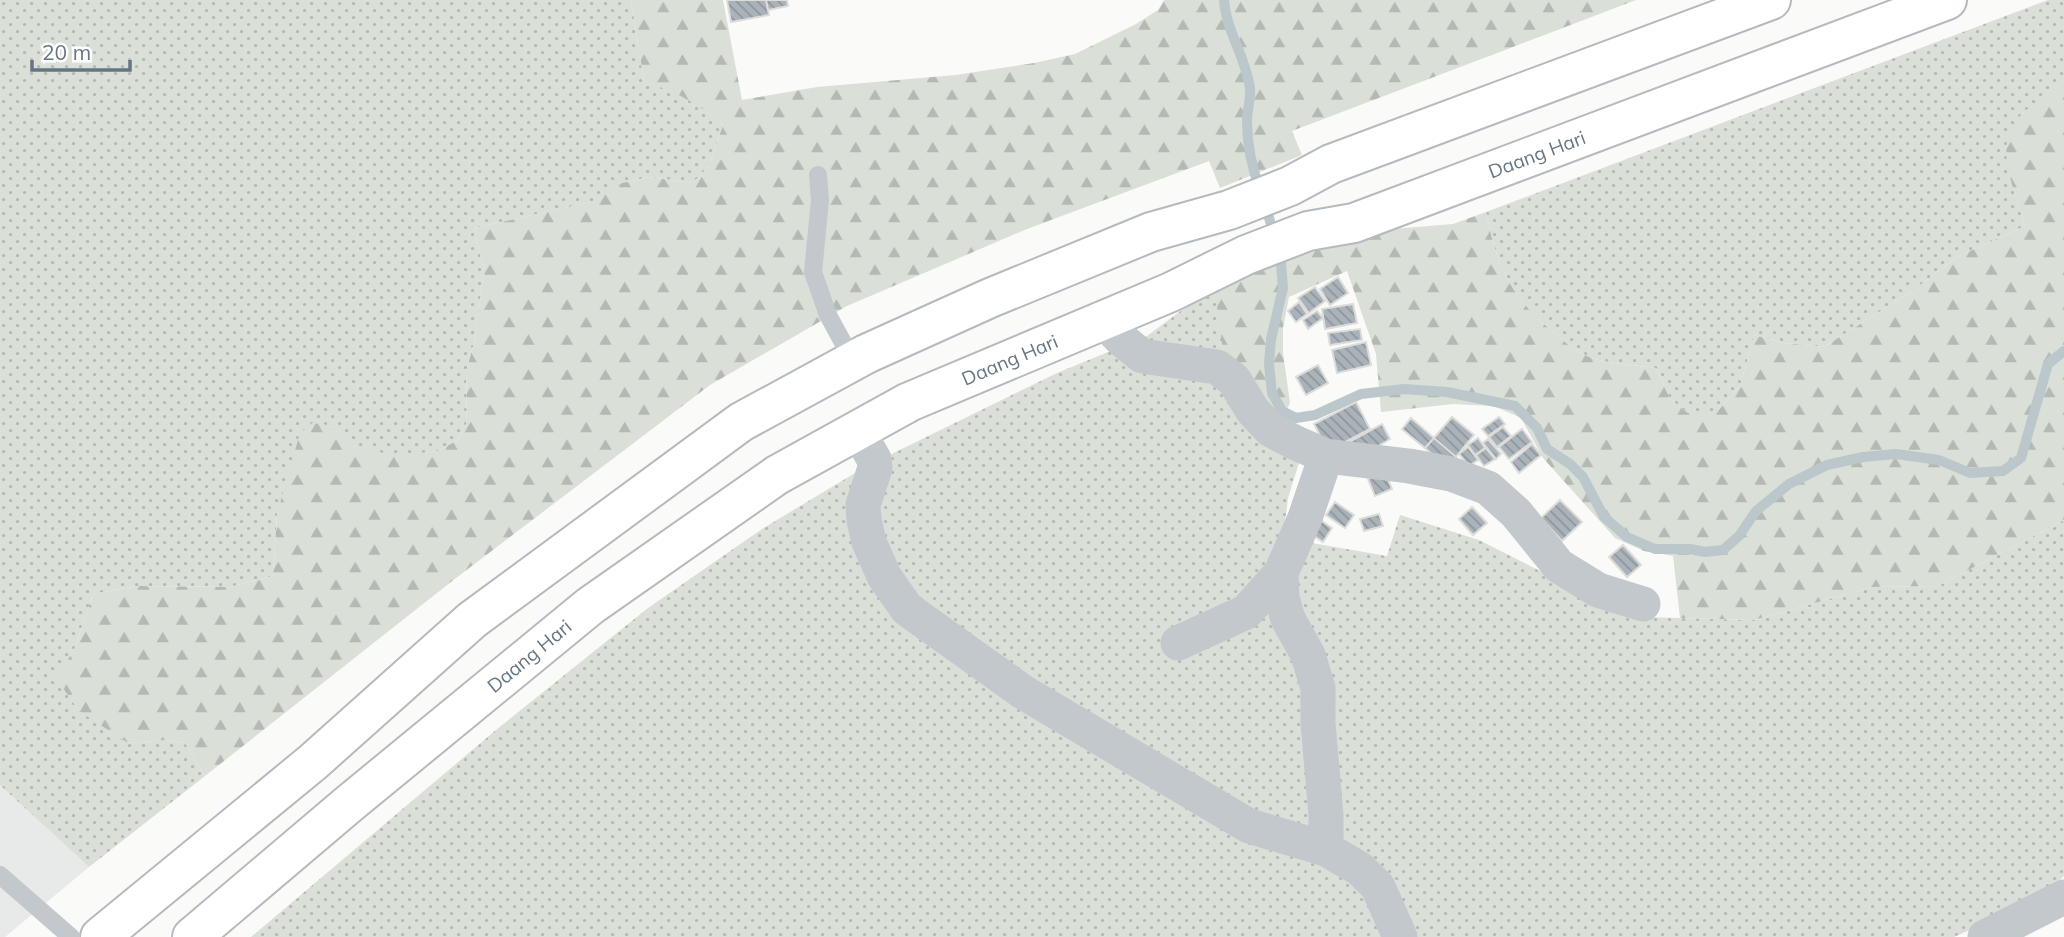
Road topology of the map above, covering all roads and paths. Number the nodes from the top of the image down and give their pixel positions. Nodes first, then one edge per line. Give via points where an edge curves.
1 (1771, 0) edge
2 (1947, 0) edge
3 (818, 175) dead end
4 (1102, 319) junction
5 (853, 361) junction
6 (857, 430) junction
7 (1326, 456) junction
8 (1281, 573) junction
9 (1643, 604) dead end
10 (1178, 643) dead end
11 (1326, 849) junction
12 (0, 874) edge
13 (2064, 897) edge
14 (71, 937) edge
15 (100, 937) edge
16 (192, 937) edge
17 (1400, 937) edge
18 (1985, 937) edge

1 - 5 main road via 1331,164 1290,187 1229,210 1151,232
2 - 4 main road, Daang Hari via 1354,223 1308,231 1246,254 1171,292
3 - 5 lane via 813,272 828,316
4 - 6 main road, Daang Hari via 909,401
4 - 7 street via 1142,356 1217,367 1234,380 1271,430
5 - 15 main road via 741,422 472,620 313,762
6 - 11 street via 875,468 863,505 869,542 884,576 907,609 1023,692 1249,826
6 - 16 main road, Daang Hari via 776,475 590,606
7 - 8 street
7 - 9 street via 1441,472 1488,488 1516,513 1559,566 1598,590
8 - 10 street via 1246,612
8 - 11 street via 1288,619 1308,655 1318,688
11 - 17 street via 1360,869 1378,887
12 - 14 lane
13 - 18 street

